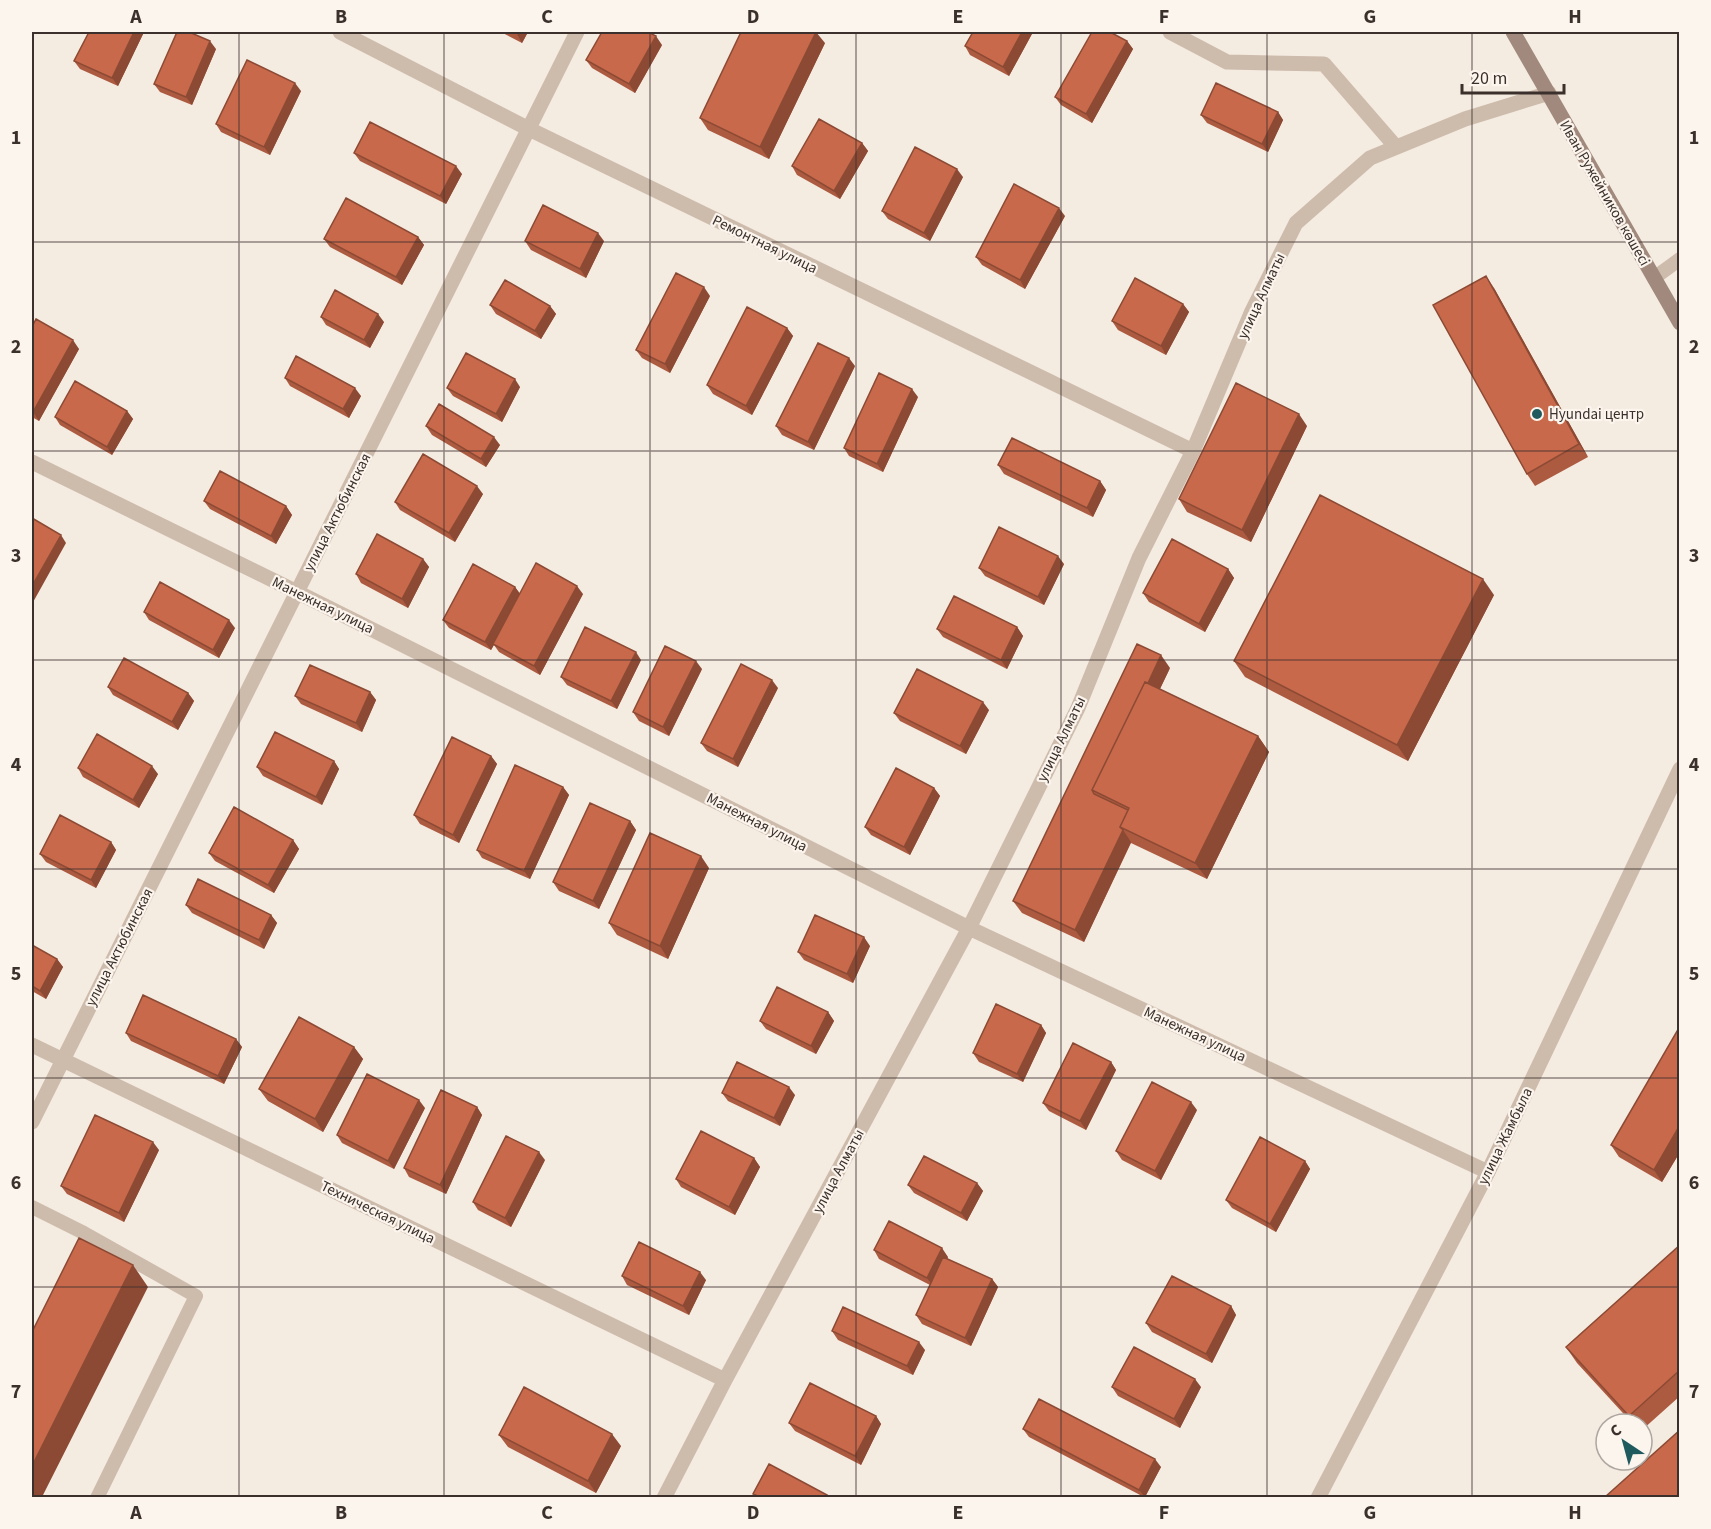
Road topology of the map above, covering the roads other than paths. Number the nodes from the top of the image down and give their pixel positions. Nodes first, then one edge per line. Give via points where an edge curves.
1 (340, 32) edge
2 (578, 32) edge
3 (1170, 32) edge
4 (1514, 32) edge
5 (1549, 93) junction
6 (529, 129) junction
7 (1395, 147) junction
8 (1680, 259) edge
9 (1654, 278) junction
10 (1674, 302) edge
11 (1680, 323) edge
12 (1192, 451) junction
13 (32, 462) edge
14 (297, 592) junction
15 (1680, 769) edge
16 (969, 928) junction
17 (32, 1045) edge
18 (63, 1060) junction
19 (32, 1122) edge
20 (1488, 1172) junction
21 (32, 1207) edge
22 (725, 1380) junction
23 (97, 1497) edge
24 (664, 1497) edge
25 (1318, 1497) edge

1 - 6 street, Ремонтная улица
2 - 6 street, улица Актюбинская
3 - 7 street via 1227,62 1324,64
4 - 5 main road, Иван Ружейников көшесі
5 - 7 street, улица Алматы via 1465,119
5 - 9 main road, Иван Ружейников көшесі
6 - 12 street, Ремонтная улица
6 - 14 street, улица Актюбинская
7 - 12 street, улица Алматы via 1370,158 1296,223 1252,311
8 - 9 lane
9 - 10 main road, Иван Ружейников көшесі
10 - 11 main road, Иван Ружейников көшесі
12 - 16 street, улица Алматы via 1139,558 1078,708
13 - 14 street, Манежная улица
14 - 16 street, Манежная улица
14 - 18 street, улица Актюбинская
15 - 20 street, улица Жамбыла
16 - 20 street, Манежная улица
16 - 22 street, улица Алматы
17 - 18 street, Техническая улица
18 - 19 street, улица Актюбинская
18 - 22 street, Техническая улица
20 - 25 street, улица Жамбыла
21 - 23 lane via 81,1238 196,1296
22 - 24 street, улица Алматы

